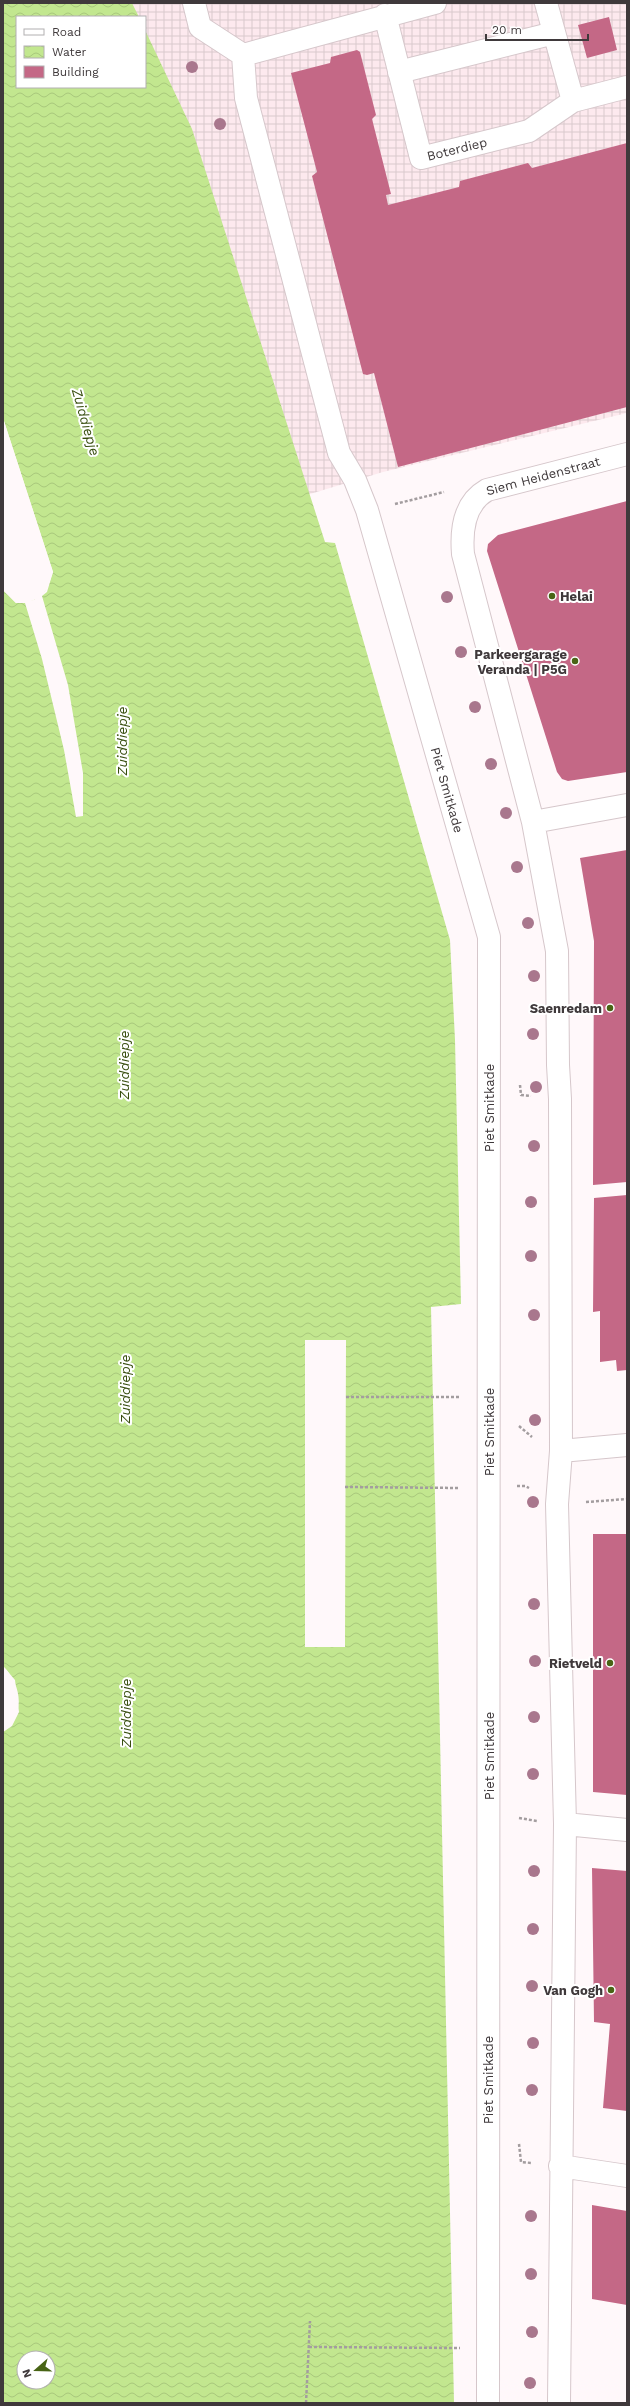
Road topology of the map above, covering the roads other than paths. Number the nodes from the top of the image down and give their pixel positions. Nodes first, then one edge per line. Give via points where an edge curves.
1 (194, 3) edge
2 (435, 3) edge
3 (546, 3) edge
4 (385, 16) junction
5 (554, 33) junction
6 (243, 55) junction
7 (399, 72) junction
8 (627, 87) edge
9 (573, 100) junction
10 (627, 454) edge
11 (627, 805) edge
12 (533, 822) junction
13 (627, 1445) edge
14 (561, 1451) junction
15 (565, 1824) junction
16 (627, 1830) edge
17 (560, 2166) junction
18 (627, 2176) edge
19 (488, 2403) edge
20 (559, 2403) edge

1 - 6 street via 200,27
2 - 4 street
3 - 5 street
4 - 6 street
4 - 7 street, Boterdiep
5 - 7 street
5 - 9 street
6 - 19 street, Piet Smitkade via 246,98 339,453 355,480 367,510 489,937
7 - 9 street, Boterdiep via 421,158 529,131
8 - 9 street, Boterdiep
10 - 12 street, Siem Heidenstraat via 487,490 478,495 464,520 463,554
11 - 12 street
12 - 14 street via 556,951 560,1099
13 - 14 street
14 - 15 street via 556,1504
15 - 16 street
15 - 17 street
17 - 18 street
17 - 20 street

